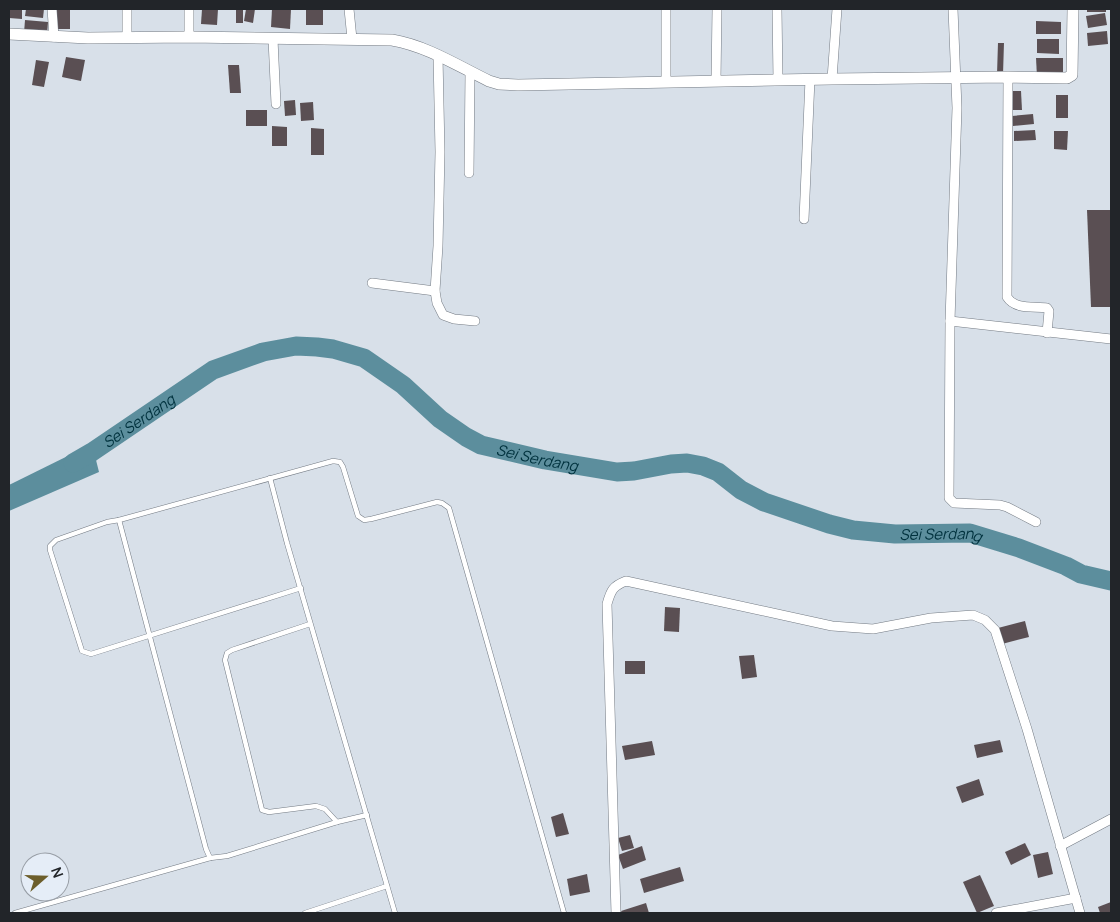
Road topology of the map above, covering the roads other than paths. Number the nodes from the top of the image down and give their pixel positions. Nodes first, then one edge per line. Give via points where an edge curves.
1 (52, 9) edge
2 (127, 9) edge
3 (189, 9) edge
4 (349, 9) edge
5 (666, 9) edge
6 (717, 9) edge
7 (777, 9) edge
8 (837, 9) edge
9 (953, 9) edge
10 (1073, 9) edge
11 (9, 34) edge
12 (54, 37) junction
13 (190, 37) junction
14 (127, 38) junction
15 (273, 39) junction
16 (352, 39) junction
17 (438, 56) junction
18 (470, 72) junction
19 (1008, 77) junction
20 (956, 78) junction
21 (810, 79) junction
22 (832, 79) junction
23 (716, 80) junction
24 (778, 80) junction
25 (666, 82) junction
26 (276, 104) dead end
27 (469, 172) dead end
28 (804, 219) dead end
29 (372, 283) dead end
30 (435, 291) junction
31 (475, 321) dead end
32 (950, 321) junction
33 (1048, 330) junction
34 (1111, 339) edge
35 (270, 478) junction
36 (119, 520) junction
37 (1036, 522) dead end
38 (301, 588) junction
39 (310, 624) junction
40 (148, 635) junction
41 (367, 815) junction
42 (1111, 819) edge
43 (337, 822) junction
44 (1060, 846) junction
45 (210, 858) junction
46 (387, 886) junction
47 (1076, 898) junction
48 (15, 913) edge
49 (305, 913) edge
50 (395, 913) edge
51 (564, 913) edge
52 (616, 913) edge
53 (996, 913) edge
54 (1080, 913) edge

1 - 12 street
2 - 14 street
3 - 13 street
4 - 16 street
5 - 25 street
6 - 23 street
7 - 24 street
8 - 22 street
9 - 20 street
10 - 19 street via 1072,75
11 - 12 street
12 - 14 street
13 - 14 street
13 - 15 street
15 - 16 street
15 - 26 street
16 - 17 street via 409,43
17 - 18 street
17 - 30 street via 440,152
18 - 25 street via 499,84 518,85
18 - 27 street
19 - 20 street
19 - 33 street via 1007,297 1016,305 1045,307 1049,311
20 - 22 street
20 - 32 street
21 - 22 street
21 - 24 street
21 - 28 street
23 - 24 street
23 - 25 street
29 - 30 street
30 - 31 street via 443,315
32 - 33 street
32 - 37 street via 949,498 954,503 1007,507
33 - 34 street
35 - 36 lane
35 - 38 lane
35 - 51 lane via 338,461 343,467 358,516 364,520 437,502 449,508
36 - 40 lane
36 - 40 lane via 56,540 50,550 84,652 90,654
38 - 39 lane
38 - 40 lane
39 - 41 lane
39 - 43 lane via 232,650 225,660 262,810 269,812 316,806 325,809
40 - 45 lane
41 - 43 lane
41 - 46 lane
42 - 44 street
43 - 45 lane via 227,856
44 - 47 street
44 - 52 street via 995,630 980,617 931,618 872,629 832,626 626,581 610,591 608,604
45 - 48 lane
46 - 49 lane
46 - 50 lane
47 - 53 street
47 - 54 street

